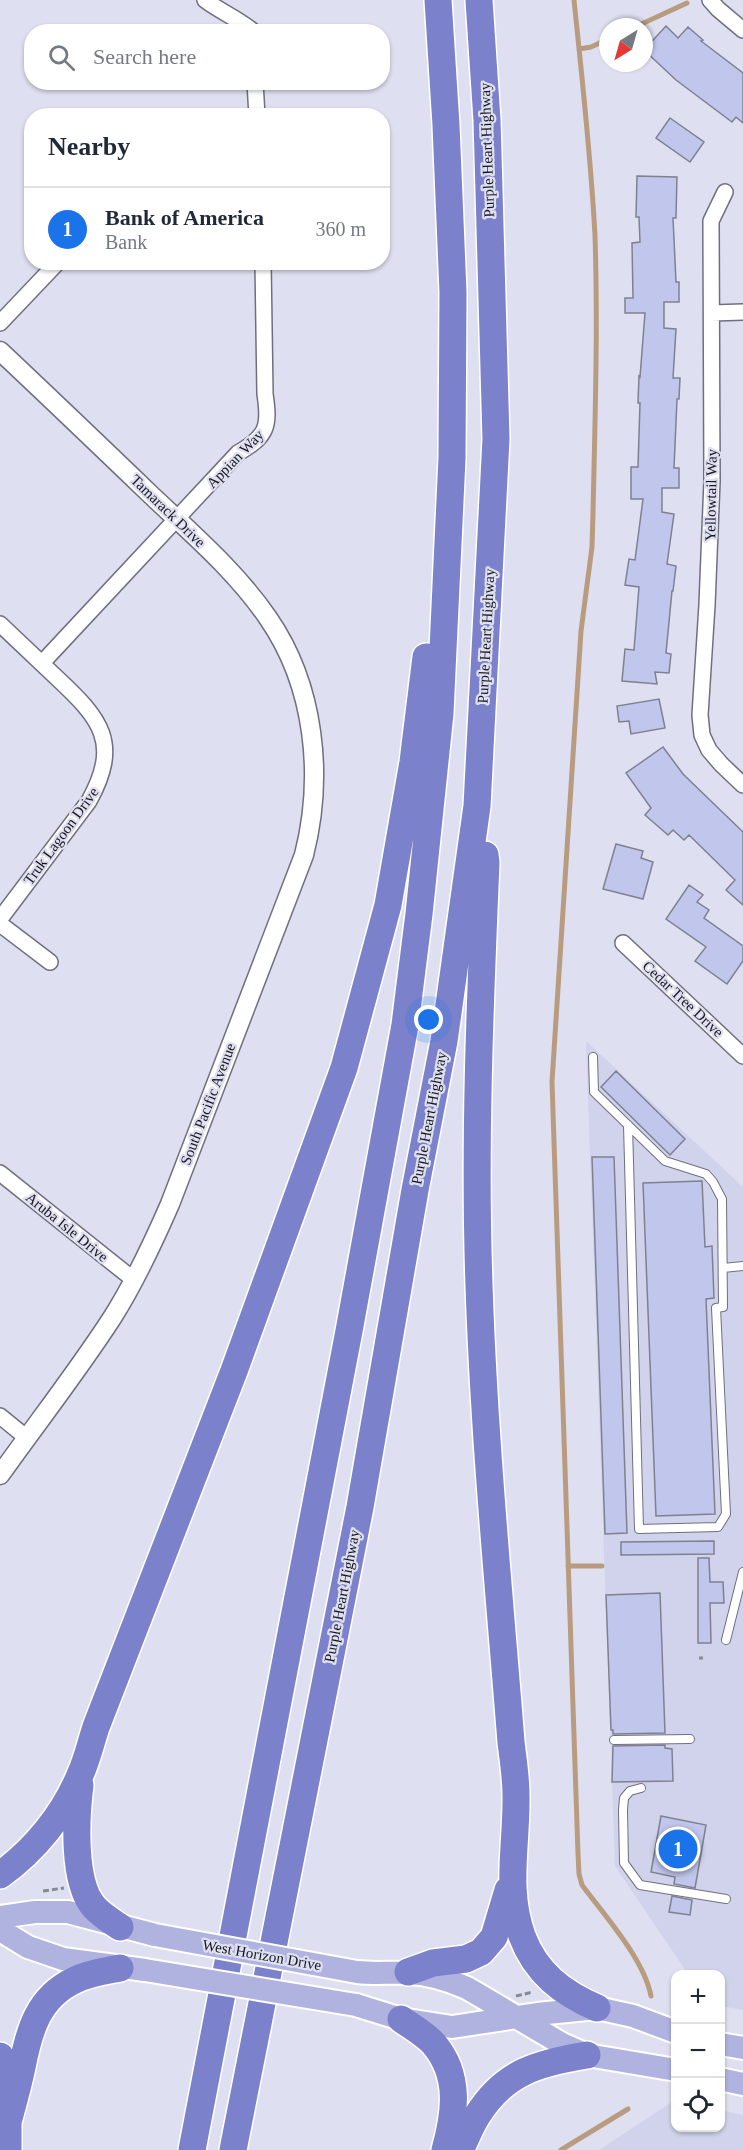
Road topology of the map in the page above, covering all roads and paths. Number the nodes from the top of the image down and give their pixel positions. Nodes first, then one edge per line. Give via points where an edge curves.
1 (205, 0) edge
2 (438, 0) edge
3 (479, 0) edge
4 (710, 0) edge
5 (245, 24) edge
6 (743, 30) edge
7 (255, 90) edge
8 (257, 108) edge
9 (725, 192) dead end
10 (50, 270) edge
11 (263, 270) edge
12 (743, 312) edge
13 (712, 313) junction
14 (0, 323) edge
15 (0, 351) edge
16 (452, 458) junction
17 (177, 520) junction
18 (0, 624) edge
19 (42, 663) junction
20 (303, 695) joint
21 (743, 784) edge
22 (477, 806) junction
23 (0, 919) edge
24 (0, 924) edge
25 (623, 943) dead end
26 (50, 962) dead end
27 (741, 1048) edge
28 (593, 1058) dead end
29 (628, 1125) junction
30 (0, 1173) edge
31 (743, 1266) edge
32 (723, 1268) junction
33 (134, 1280) junction
34 (0, 1416) edge
35 (27, 1438) junction
36 (0, 1475) edge
37 (743, 1572) edge
38 (740, 1598) edge
39 (726, 1640) dead end
40 (690, 1739) dead end
41 (614, 1740) dead end
42 (81, 1774) junction
43 (641, 1788) dead end
44 (0, 1875) edge
45 (511, 1881) junction
46 (726, 1899) dead end
47 (0, 1917) edge
48 (120, 1927) junction
49 (0, 1930) edge
50 (132, 1969) junction
51 (408, 1972) junction
52 (533, 1993) dead end
53 (516, 2006) junction
54 (597, 2008) junction
55 (401, 2019) junction
56 (671, 2030) edge
57 (725, 2045) edge
58 (743, 2048) edge
59 (587, 2055) junction
60 (0, 2056) edge
61 (671, 2069) edge
62 (725, 2080) edge
63 (743, 2084) edge
64 (8, 2122) junction
65 (8, 2150) edge
66 (192, 2150) edge
67 (233, 2150) edge
68 (445, 2150) edge
69 (460, 2150) edge

1 - 5 street
2 - 16 highway via 453,292
3 - 22 highway, Purple Heart Highway via 487,120 496,440
4 - 6 street
7 - 8 street
9 - 13 street, Yellowtail Way via 711,221
10 - 14 street
11 - 17 street, Appian Way via 268,415 265,432 238,453
12 - 13 street
13 - 21 street, Yellowtail Way via 712,481 700,715 702,735 709,750
15 - 17 street, Tamarack Drive
16 - 42 highway via 417,732 388,906 344,1068
16 - 66 highway via 440,713 405,1025
17 - 19 street, Appian Way
17 - 20 street, Tamarack Drive via 252,597 269,620
18 - 19 street
19 - 23 street, Truk Lagoon Drive via 92,712 105,747 104,765 89,801
20 - 33 street, South Pacific Avenue via 315,764 304,855 170,1204
22 - 45 highway via 486,863 480,1008 479,1284 491,1496 516,1796
22 - 67 highway, Purple Heart Highway via 444,1041 360,1506
24 - 26 street
25 - 27 street, Cedar Tree Drive
28 - 29 lane via 594,1092
29 - 32 lane via 665,1161 706,1174 713,1182 722,1199
29 - 32 lane via 639,1530 718,1527 726,1514 716,1308 723,1307
30 - 33 street, Aruba Isle Drive
31 - 32 lane
33 - 35 street, South Pacific Avenue
34 - 35 street
35 - 36 street, South Pacific Avenue
37 - 38 lane
38 - 39 lane
40 - 41 lane
42 - 44 highway via 46,1831
42 - 48 highway via 76,1836 85,1892 93,1906
43 - 46 lane via 624,1798 623,1810 624,1863 640,1885
45 - 51 highway via 494,1937 481,1952
45 - 54 highway via 517,1920 529,1952 562,1990
47 - 48 main road, West Horizon Drive via 68,1912
48 - 51 main road, West Horizon Drive, bridge via 357,1972
49 - 50 main road via 45,1954
50 - 55 main road, bridge via 356,2005
50 - 64 highway via 74,1980 40,2008 26,2043
51 - 53 main road, West Horizon Drive via 451,1981
52 - 53 path
53 - 54 main road
53 - 55 main road via 453,2027
53 - 59 main road, West Horizon Drive via 562,2044
54 - 56 main road
55 - 68 highway via 434,2044 450,2074 455,2104
57 - 58 main road
59 - 61 main road, West Horizon Drive
59 - 69 highway via 535,2066 506,2082 476,2117
60 - 64 highway
62 - 63 main road
64 - 65 highway

